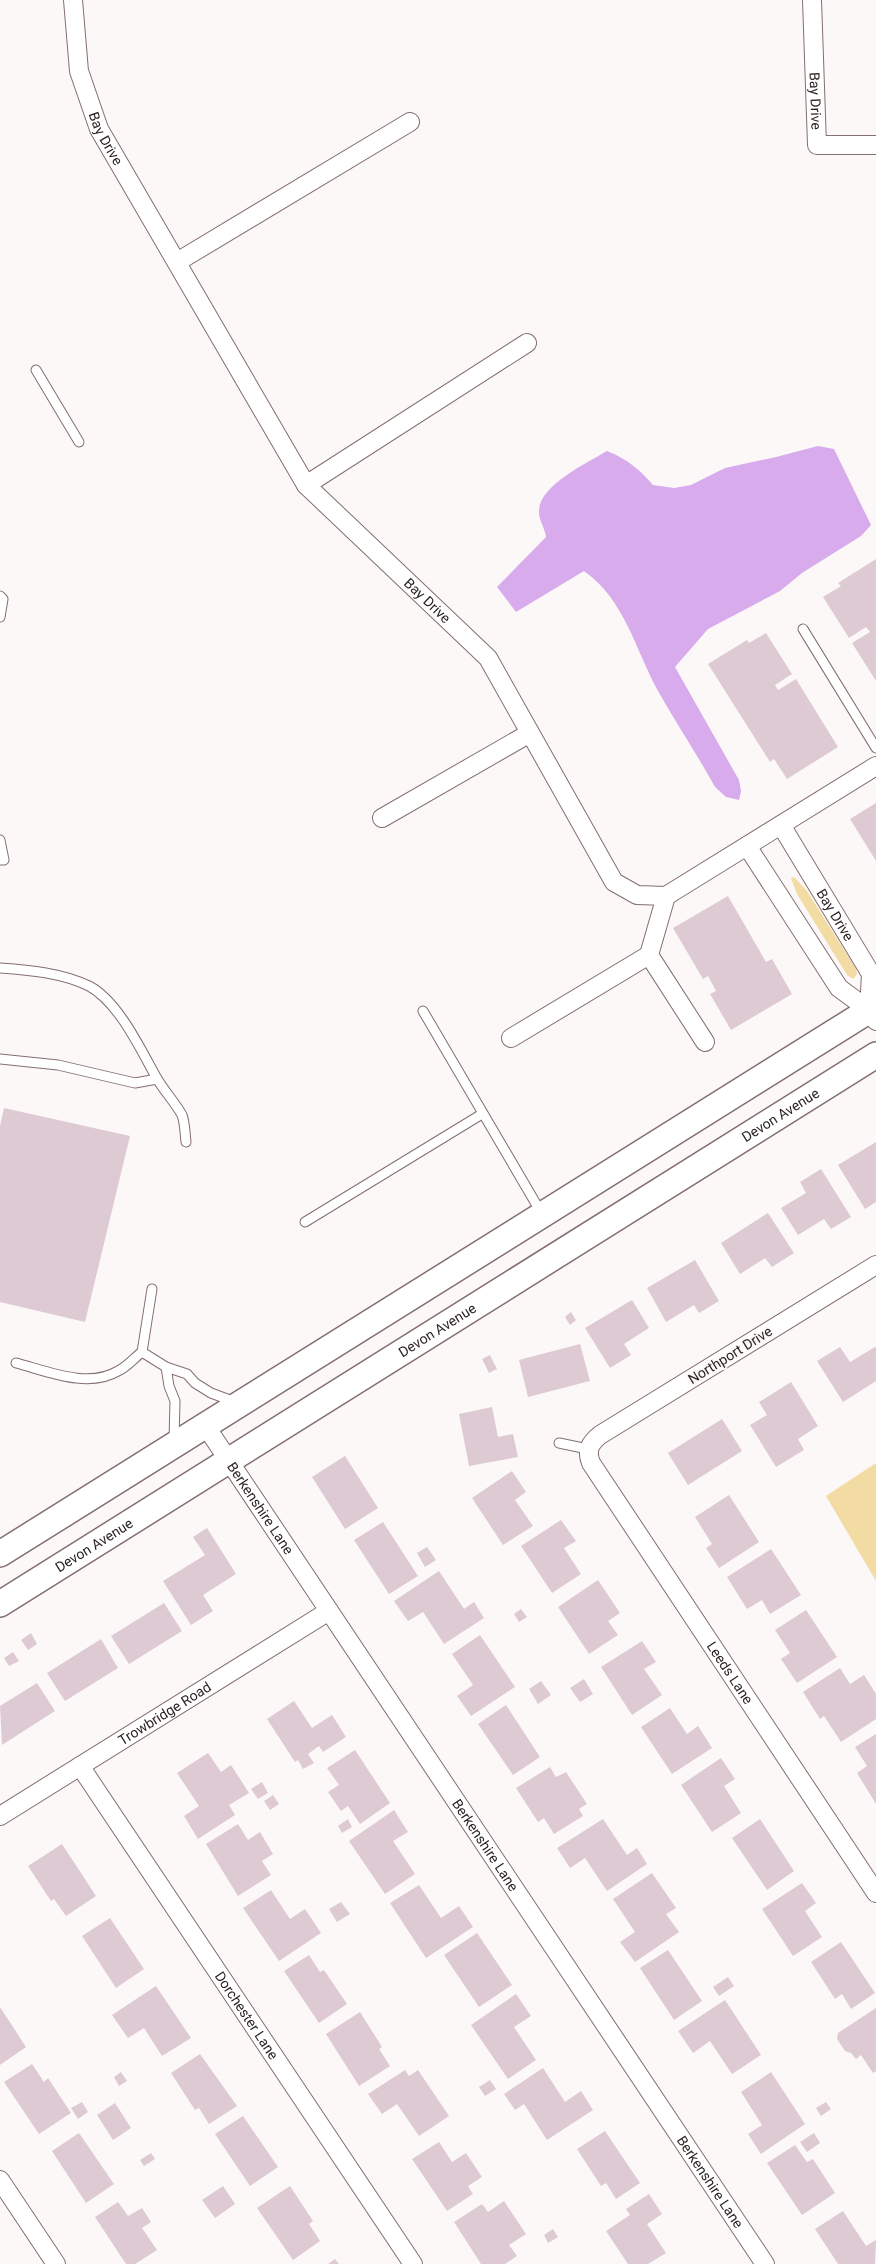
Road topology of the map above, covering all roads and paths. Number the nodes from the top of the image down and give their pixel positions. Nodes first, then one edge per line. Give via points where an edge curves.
1 (73, 0) edge
2 (812, 0) edge
3 (410, 122) dead end
4 (876, 144) edge
5 (177, 262) junction
6 (527, 343) dead end
7 (36, 370) dead end
8 (79, 442) dead end
9 (306, 485) junction
10 (0, 596) edge
11 (0, 617) edge
12 (802, 629) dead end
13 (530, 733) junction
14 (876, 748) edge
15 (876, 766) edge
16 (382, 818) dead end
17 (781, 825) junction
18 (0, 840) edge
19 (747, 846) junction
20 (0, 860) edge
21 (666, 896) junction
22 (649, 955) junction
23 (0, 968) edge
24 (423, 1011) dead end
25 (874, 1013) edge
26 (511, 1038) dead end
27 (705, 1042) dead end
28 (876, 1055) edge
29 (0, 1059) edge
30 (157, 1079) junction
31 (482, 1114) junction
32 (186, 1142) dead end
33 (542, 1215) junction
34 (305, 1222) dead end
35 (876, 1265) edge
36 (152, 1289) dead end
37 (142, 1352) junction
38 (16, 1363) dead end
39 (166, 1367) junction
40 (240, 1404) junction
41 (205, 1425) junction
42 (559, 1443) dead end
43 (174, 1445) junction
44 (588, 1449) junction
45 (228, 1461) junction
46 (0, 1554) edge
47 (0, 1604) edge
48 (329, 1611) junction
49 (80, 1766) junction
50 (0, 1816) edge
51 (876, 1894) edge
52 (0, 2180) edge
53 (56, 2264) edge
54 (413, 2264) edge
55 (765, 2264) edge

1 - 5 street, Bay Drive via 79,71 99,128
2 - 4 street, Bay Drive via 817,145
3 - 5 street
5 - 9 street, Bay Drive
6 - 9 street
7 - 8 lane
9 - 13 street, Bay Drive via 488,658
10 - 11 lane
12 - 14 lane
13 - 16 street
13 - 21 street, Bay Drive via 614,882 638,895
15 - 17 street
17 - 19 street
17 - 25 street, Bay Drive via 871,974
18 - 20 lane via 4,860
19 - 21 street
19 - 25 street via 839,988
21 - 22 street
22 - 26 street
22 - 27 street
23 - 30 lane via 64,977 91,987 116,1010
24 - 31 lane
25 - 33 main road
28 - 45 main road, Devon Avenue
29 - 30 lane via 58,1065 135,1083
30 - 32 lane via 183,1117
31 - 33 lane
31 - 34 lane
33 - 40 main road
35 - 44 street, Northport Drive via 600,1435
36 - 37 lane
37 - 38 lane via 118,1372 96,1378 76,1378
37 - 39 lane
39 - 40 lane via 187,1374 211,1393
39 - 43 lane via 175,1402
40 - 41 main road
41 - 43 main road
41 - 45 street, Berkenshire Lane
42 - 44 lane
43 - 46 main road
44 - 51 street, Leeds Lane via 590,1462
45 - 47 main road, Devon Avenue
45 - 48 street, Berkenshire Lane
48 - 49 street, Trowbridge Road
48 - 55 street, Berkenshire Lane
49 - 50 street, Trowbridge Road
49 - 54 street, Dorchester Lane
52 - 53 street

